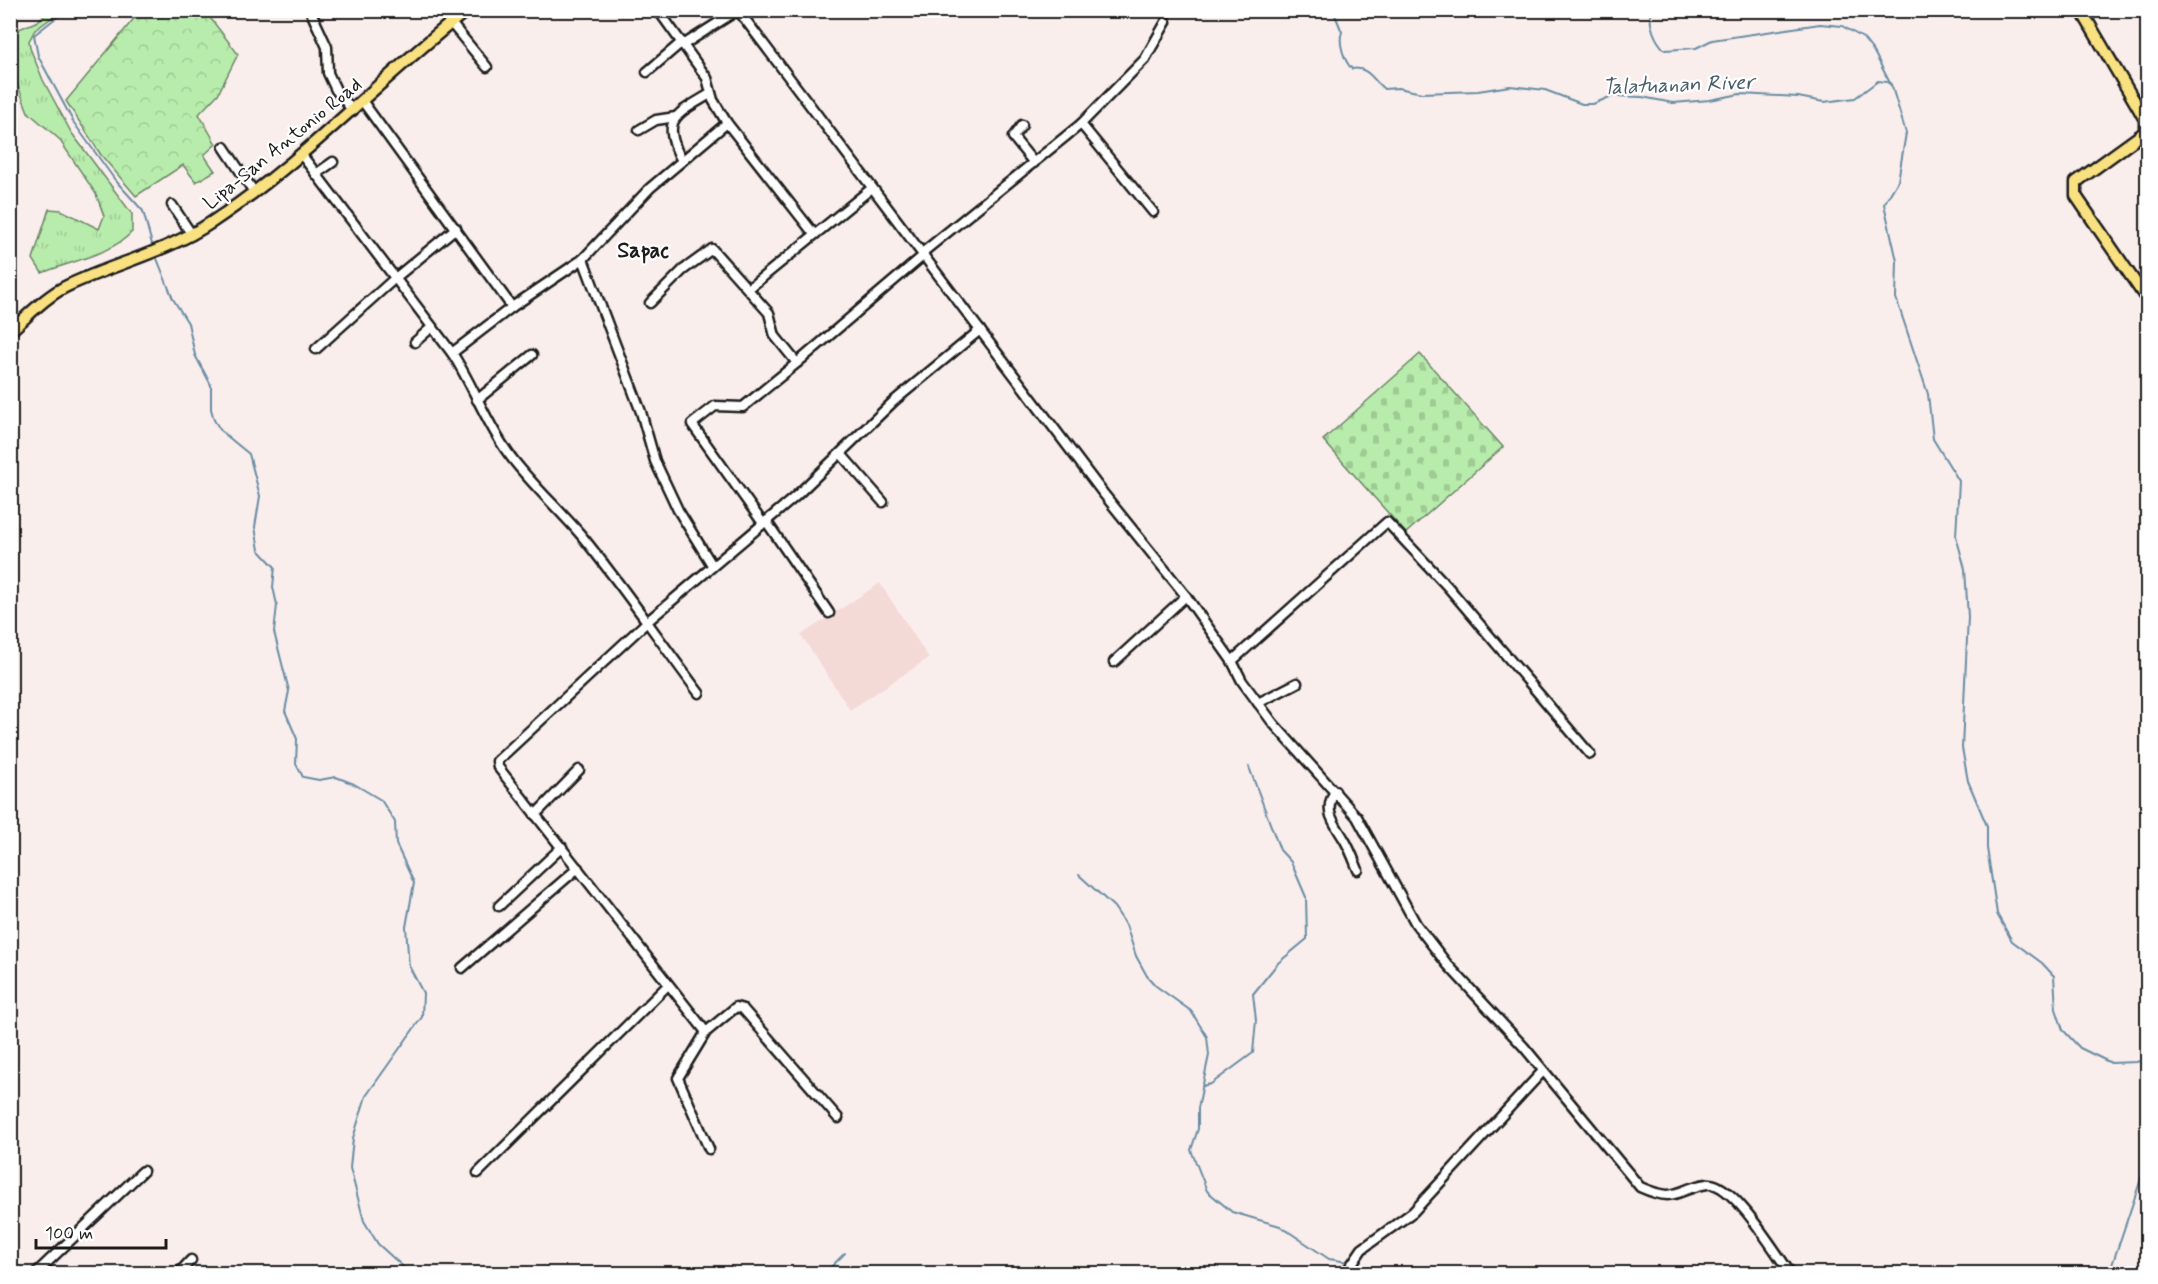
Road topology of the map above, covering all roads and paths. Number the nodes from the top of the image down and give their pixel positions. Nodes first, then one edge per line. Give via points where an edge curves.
1 (310, 10) edge
2 (467, 10) edge
3 (657, 10) edge
4 (738, 10) edge
5 (2081, 10) edge
6 (1166, 22) dead end
7 (451, 23) junction
8 (682, 43) junction
9 (487, 67) dead end
10 (647, 72) dead end
11 (710, 94) junction
12 (363, 102) junction
13 (353, 111) junction
14 (676, 117) junction
15 (727, 123) junction
16 (1081, 124) junction
17 (1022, 126) dead end
18 (639, 130) dead end
19 (224, 147) dead end
20 (301, 154) junction
21 (682, 160) junction
22 (333, 162) dead end
23 (1034, 163) junction
24 (316, 174) junction
25 (872, 188) junction
26 (254, 192) junction
27 (172, 205) dead end
28 (1153, 212) dead end
29 (456, 228) junction
30 (814, 234) junction
31 (192, 235) junction
32 (923, 254) junction
33 (583, 258) junction
34 (394, 279) junction
35 (748, 289) junction
36 (2148, 301) edge
37 (650, 303) dead end
38 (512, 307) junction
39 (432, 327) junction
40 (980, 330) junction
41 (10, 331) edge
42 (415, 342) dead end
43 (316, 348) dead end
44 (453, 353) junction
45 (532, 355) dead end
46 (797, 363) junction
47 (477, 400) junction
48 (841, 454) junction
49 (883, 502) dead end
50 (764, 522) junction
51 (712, 565) junction
52 (1186, 596) junction
53 (829, 613) dead end
54 (648, 621) junction
55 (1232, 661) junction
56 (1114, 662) dead end
57 (1297, 682) dead end
58 (699, 693) dead end
59 (1258, 703) junction
60 (1590, 754) dead end
61 (579, 770) dead end
62 (1335, 791) junction
63 (535, 815) junction
64 (562, 847) junction
65 (578, 868) junction
66 (1358, 870) dead end
67 (499, 906) dead end
68 (462, 968) dead end
69 (668, 985) junction
70 (706, 1032) junction
71 (1543, 1071) junction
72 (838, 1118) dead end
73 (709, 1149) dead end
74 (143, 1170) dead end
75 (478, 1173) dead end
76 (191, 1260) dead end
77 (1350, 1266) edge
78 (35, 1274) edge
79 (178, 1274) edge
80 (1791, 1274) edge

1 - 13 street via 327,47 328,73
2 - 7 main road, Lipa-San Antonio Road
3 - 8 street
4 - 8 street
4 - 25 street
5 - 36 main road via 2145,120 2145,132 2076,182 2076,196
6 - 16 street via 1145,59
7 - 9 street
7 - 12 main road, Lipa-San Antonio Road
8 - 10 street
8 - 11 street via 707,78
11 - 14 street
11 - 15 street
12 - 13 main road, Lipa-San Antonio Road
12 - 29 street
13 - 20 main road, Lipa-San Antonio Road
14 - 18 street via 656,120
14 - 21 street via 671,138
15 - 21 street
15 - 30 street
16 - 23 street
16 - 28 street
17 - 23 street via 1015,133 1015,141
19 - 26 street
20 - 24 street
20 - 26 main road, Lipa-San Antonio Road
21 - 33 street
22 - 24 street
23 - 32 street
24 - 34 street
25 - 30 street
25 - 32 street
26 - 31 main road, Lipa-San Antonio Road
27 - 31 street
29 - 34 street
29 - 38 street
30 - 35 street
31 - 41 main road, Lipa-San Antonio Road via 62,289
32 - 40 street
32 - 46 street
33 - 38 street
33 - 51 street via 641,412 655,461 678,510
34 - 39 street
34 - 43 street
35 - 37 street via 712,249 683,270
35 - 46 street via 769,313 775,336
38 - 44 street
39 - 42 street
39 - 44 street
40 - 48 street via 894,401
40 - 52 street
44 - 47 street
45 - 47 street
46 - 50 street via 743,407 715,406 692,424
47 - 54 street via 509,455 581,535
48 - 49 street
48 - 50 street
50 - 51 street
50 - 53 street
51 - 54 street
52 - 55 street
52 - 56 street
54 - 58 street
54 - 63 street via 497,761
55 - 59 street
55 - 60 street via 1387,522 1448,587
57 - 59 street
59 - 62 street
61 - 63 street
62 - 66 street via 1329,801 1330,817
62 - 71 street via 1357,817 1416,924
63 - 64 street
64 - 65 street
64 - 67 street
65 - 68 street
65 - 69 street
69 - 70 street
69 - 75 street
70 - 72 street via 732,1009 743,1009
70 - 73 street via 678,1078
71 - 77 street via 1413,1212 1367,1245
71 - 80 street via 1640,1187 1666,1195 1707,1184 1722,1186 1747,1212
74 - 78 street
76 - 79 street

